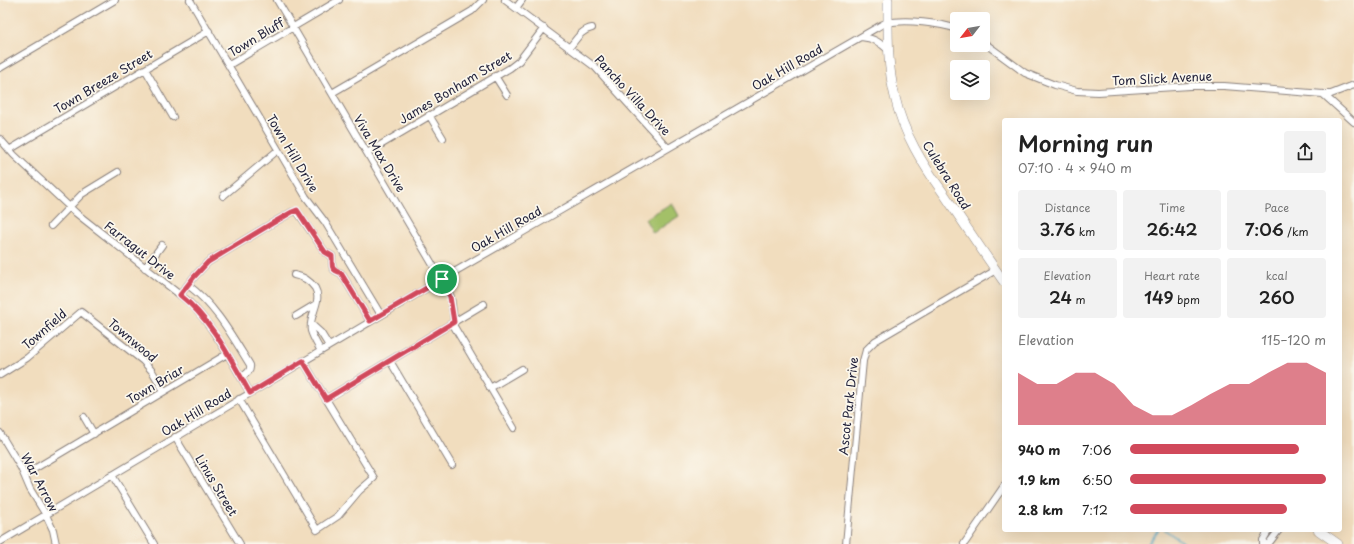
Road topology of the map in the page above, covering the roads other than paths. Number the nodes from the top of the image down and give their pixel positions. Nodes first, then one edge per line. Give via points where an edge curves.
1 (115, 0) edge
2 (190, 0) edge
3 (276, 0) edge
4 (340, 0) edge
5 (482, 0) edge
6 (505, 0) edge
7 (522, 0) edge
8 (888, 0) edge
9 (516, 8) junction
10 (888, 22) junction
11 (293, 28) junction
12 (544, 28) junction
13 (592, 28) dead end
14 (950, 28) edge
15 (209, 31) junction
16 (861, 37) junction
17 (990, 47) edge
18 (569, 48) junction
19 (889, 51) junction
20 (229, 66) junction
21 (0, 68) edge
22 (145, 69) junction
23 (495, 76) junction
24 (1354, 85) edge
25 (332, 93) junction
26 (1323, 94) junction
27 (507, 95) dead end
28 (429, 115) junction
29 (173, 117) dead end
30 (1354, 122) edge
31 (443, 138) dead end
32 (0, 139) edge
33 (668, 148) junction
34 (10, 150) junction
35 (278, 150) junction
36 (367, 153) junction
37 (118, 172) dead end
38 (223, 196) dead end
39 (69, 206) junction
40 (51, 226) dead end
41 (162, 245) dead end
42 (145, 268) junction
43 (996, 270) junction
44 (294, 275) dead end
45 (442, 279) junction
46 (1002, 279) edge
47 (188, 285) junction
48 (180, 295) junction
49 (316, 304) junction
50 (484, 304) dead end
51 (81, 312) joint
52 (381, 315) junction
53 (296, 316) dead end
54 (370, 321) junction
55 (453, 323) junction
56 (311, 324) junction
57 (329, 346) junction
58 (321, 351) junction
59 (227, 354) junction
60 (303, 361) junction
61 (390, 361) junction
62 (522, 369) dead end
63 (0, 375) edge
64 (241, 377) junction
65 (490, 388) junction
66 (164, 391) junction
67 (250, 393) junction
68 (239, 399) junction
69 (326, 399) junction
70 (84, 417) dead end
71 (514, 428) dead end
72 (0, 433) edge
73 (94, 434) junction
74 (175, 437) junction
75 (452, 465) dead end
76 (24, 475) junction
77 (112, 475) junction
78 (1002, 489) edge
79 (46, 515) junction
80 (1268, 532) edge
81 (1277, 532) edge
82 (1321, 532) edge
83 (0, 542) edge
84 (56, 544) edge
85 (154, 544) edge
86 (240, 544) edge
87 (846, 544) edge
88 (964, 544) edge
89 (1264, 544) edge
90 (1338, 544) edge

1 - 21 street
2 - 15 street, Town Hill Drive
3 - 11 street, Viva Max Drive
4 - 11 street, Town Bluff
5 - 25 street via 472,10
6 - 9 street, Pancho Villa Drive
7 - 9 street
8 - 10 main road, Culebra Road
9 - 12 street, Pancho Villa Drive
10 - 14 street via 919,22
10 - 16 street, Oak Hill Road
10 - 19 main road, Culebra Road
11 - 20 street, Town Bluff
11 - 25 street, Viva Max Drive
12 - 18 street, Pancho Villa Drive
12 - 23 street, James Bonham Street via 519,61
13 - 18 street via 580,33
15 - 20 street, Town Hill Drive
15 - 22 street, Town Breeze Street
16 - 19 street via 876,40
16 - 33 street, Oak Hill Road
17 - 26 street, Tom Slick Avenue via 1025,73 1055,86 1077,91 1224,86
18 - 33 street, Pancho Villa Drive via 599,71
19 - 43 main road, Culebra Road via 890,73 896,102 916,150 932,178
20 - 35 street, Town Hill Drive
22 - 29 street
22 - 34 street, Town Breeze Street
23 - 27 street
23 - 28 street, James Bonham Street
24 - 26 street, Tom Slick Avenue via 1331,94
25 - 36 street, Viva Max Drive
26 - 30 street
28 - 31 street
28 - 36 street, James Bonham Street
32 - 34 street, Farragut Drive
33 - 45 street, Oak Hill Road
34 - 39 street, Farragut Drive
35 - 38 street
35 - 52 street, Town Hill Drive
36 - 45 street, Viva Max Drive
37 - 39 street via 82,194
39 - 40 street
39 - 42 street, Farragut Drive
41 - 42 street
42 - 48 street, Farragut Drive
43 - 46 main road, Culebra Road
43 - 87 street, Ascot Park Drive via 875,342 866,350 862,361
44 - 49 street via 305,278 312,284 318,293
45 - 52 street, Oak Hill Road
45 - 55 street, Viva Max Drive via 450,297
47 - 48 street
47 - 54 street via 208,262 297,210 325,252 332,256 332,268 341,273
47 - 64 street via 222,319 250,365 248,373
48 - 59 street, Farragut Drive via 199,312
49 - 53 street
49 - 56 street
50 - 55 street
51 - 63 street, Townfield via 27,358
51 - 66 street, Townwood via 143,361
52 - 54 street, Oak Hill Road
54 - 57 street, Oak Hill Road
55 - 61 street
55 - 65 street, Viva Max Drive
56 - 57 street via 321,333
56 - 58 street via 311,330
57 - 58 street, Oak Hill Road
58 - 60 street, Oak Hill Road
59 - 64 street, Farragut Drive
59 - 66 street, Town Briar
60 - 67 street, Oak Hill Road
60 - 69 street
61 - 69 street
61 - 75 street
62 - 65 street
64 - 67 street, Farragut Drive
65 - 71 street, Viva Max Drive
66 - 73 street, Town Briar
67 - 68 street, Oak Hill Road
68 - 69 street via 317,530 338,516 374,478
68 - 74 street, Oak Hill Road
70 - 73 street
72 - 76 street, War Arrow
73 - 76 street, Town Briar
74 - 77 street, Oak Hill Road
74 - 86 street, Linus Street
76 - 79 street, War Arrow
77 - 79 street, Oak Hill Road
77 - 85 street
78 - 88 street
79 - 83 street, Oak Hill Road
79 - 84 street, War Arrow
80 - 89 street via 1263,540
81 - 89 street via 1269,543
82 - 90 main road

